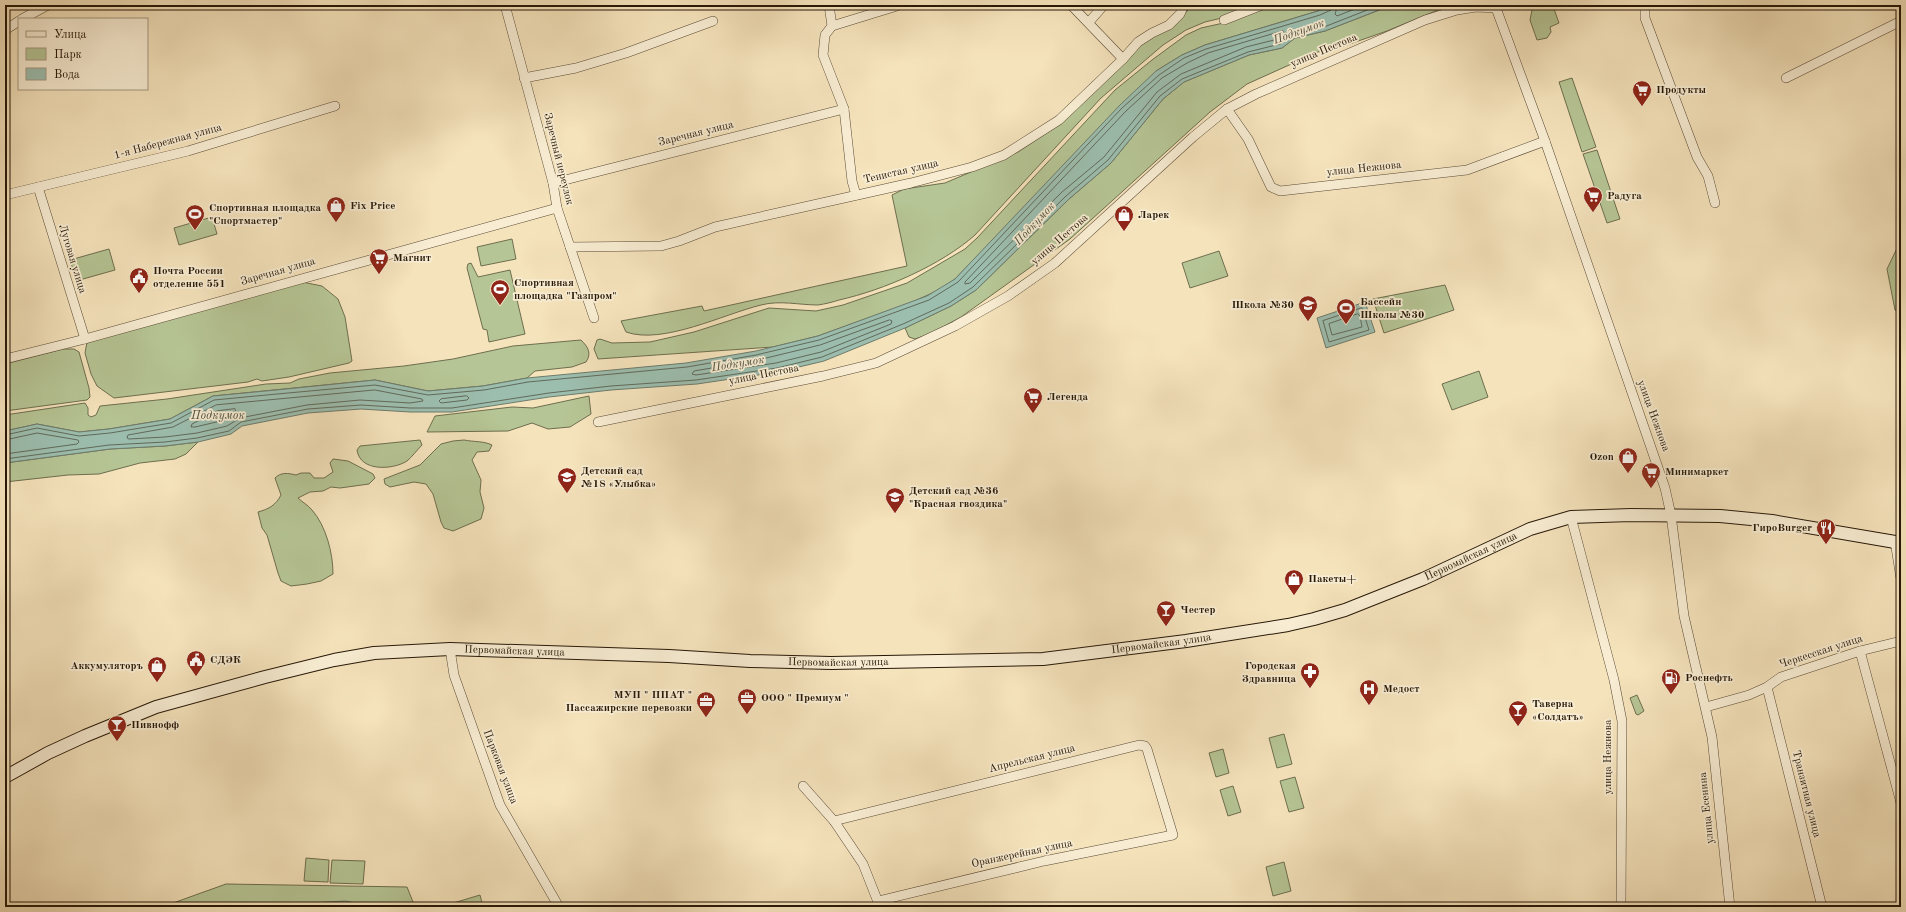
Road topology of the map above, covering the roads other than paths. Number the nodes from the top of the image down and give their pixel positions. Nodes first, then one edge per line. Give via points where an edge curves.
1 (48, 5) edge
2 (505, 5) edge
3 (829, 5) edge
4 (1071, 5) edge
5 (1104, 5) edge
6 (1184, 5) edge
7 (1262, 5) edge
8 (1645, 5) edge
9 (897, 6) dead end
10 (1498, 6) edge
11 (24, 18) edge
12 (1224, 20) dead end
13 (713, 21) dead end
14 (1901, 21) edge
15 (18, 22) edge
16 (1089, 22) junction
17 (832, 26) junction
18 (5, 30) edge
19 (1123, 59) junction
20 (524, 78) junction
21 (1786, 78) dead end
22 (335, 106) dead end
23 (844, 109) junction
24 (1227, 109) junction
25 (1545, 141) junction
26 (553, 183) junction
27 (38, 187) junction
28 (5, 195) edge
29 (856, 195) junction
30 (1715, 203) dead end
31 (557, 208) junction
32 (570, 247) junction
33 (594, 318) dead end
34 (84, 339) junction
35 (5, 359) edge
36 (598, 422) dead end
37 (1671, 515) junction
38 (1571, 517) junction
39 (1898, 542) edge
40 (1901, 579) edge
41 (1901, 641) edge
42 (450, 649) junction
43 (1860, 651) junction
44 (1767, 687) junction
45 (1706, 706) junction
46 (5, 777) edge
47 (803, 786) dead end
48 (1901, 803) edge
49 (834, 821) junction
50 (1173, 835) joint
51 (877, 905) edge
52 (560, 907) edge
53 (1621, 907) edge
54 (1730, 907) edge
55 (1822, 907) edge

1 - 11 street
2 - 20 street, Заречный переулок
3 - 17 street
4 - 16 street
5 - 16 street
6 - 19 street, Тенистая улица via 1180,14 1169,25 1138,42
7 - 12 street
8 - 30 street via 1645,18 1697,157 1708,176
9 - 17 street
10 - 24 street, улица Пестова via 1469,8 1425,20
10 - 25 street, улица Нежнова
13 - 20 street via 626,53 576,68
14 - 21 street
15 - 18 street
16 - 19 street
17 - 23 street via 825,35 823,55
19 - 29 street, Тенистая улица via 1059,120 1004,155 972,167
20 - 26 street, Заречный переулок
22 - 27 street, 1-я Набережная улица via 188,151
23 - 26 street, Заречная улица
23 - 29 street via 852,181
24 - 25 street, улица Нежнова via 1248,139 1271,188 1280,191 1467,170
24 - 36 street, улица Пестова via 1055,263 1008,296 955,326 876,363
25 - 37 street, улица Нежнова via 1656,459
26 - 31 street, Заречный переулок
27 - 28 street, 1-я Набережная улица
27 - 34 street, Луговая улица
29 - 32 street, Тенистая улица via 715,227 662,246
31 - 32 street, Заречный переулок
31 - 34 street, Заречная улица
32 - 33 street, Заречный переулок
34 - 35 street, Заречная улица
37 - 38 street, Первомайская улица
37 - 39 street, Первомайская улица via 1772,521
37 - 45 street, улица Нежнова via 1684,616
38 - 42 street, Первомайская улица via 1530,529 1410,584 1345,610 1314,619 1259,630 1088,654 1043,659 831,663
38 - 53 street, улица Нежнова via 1614,680 1622,721
39 - 40 street
41 - 43 street, Черкесская улица
42 - 46 street, Первомайская улица via 374,652 347,657 187,698 120,720 48,753
42 - 52 street, Парковая улица via 454,675 500,805
43 - 44 street, Черкесская улица via 1781,677
43 - 48 street
44 - 45 street, Черкесская улица via 1749,695
44 - 55 street, Транзитная улица
45 - 54 street, улица Есенина via 1712,737
47 - 49 street
49 - 50 street, Апрельская улица via 1139,745 1147,749
49 - 51 street via 863,864
50 - 51 street, Оранжерейная улица via 1044,861

